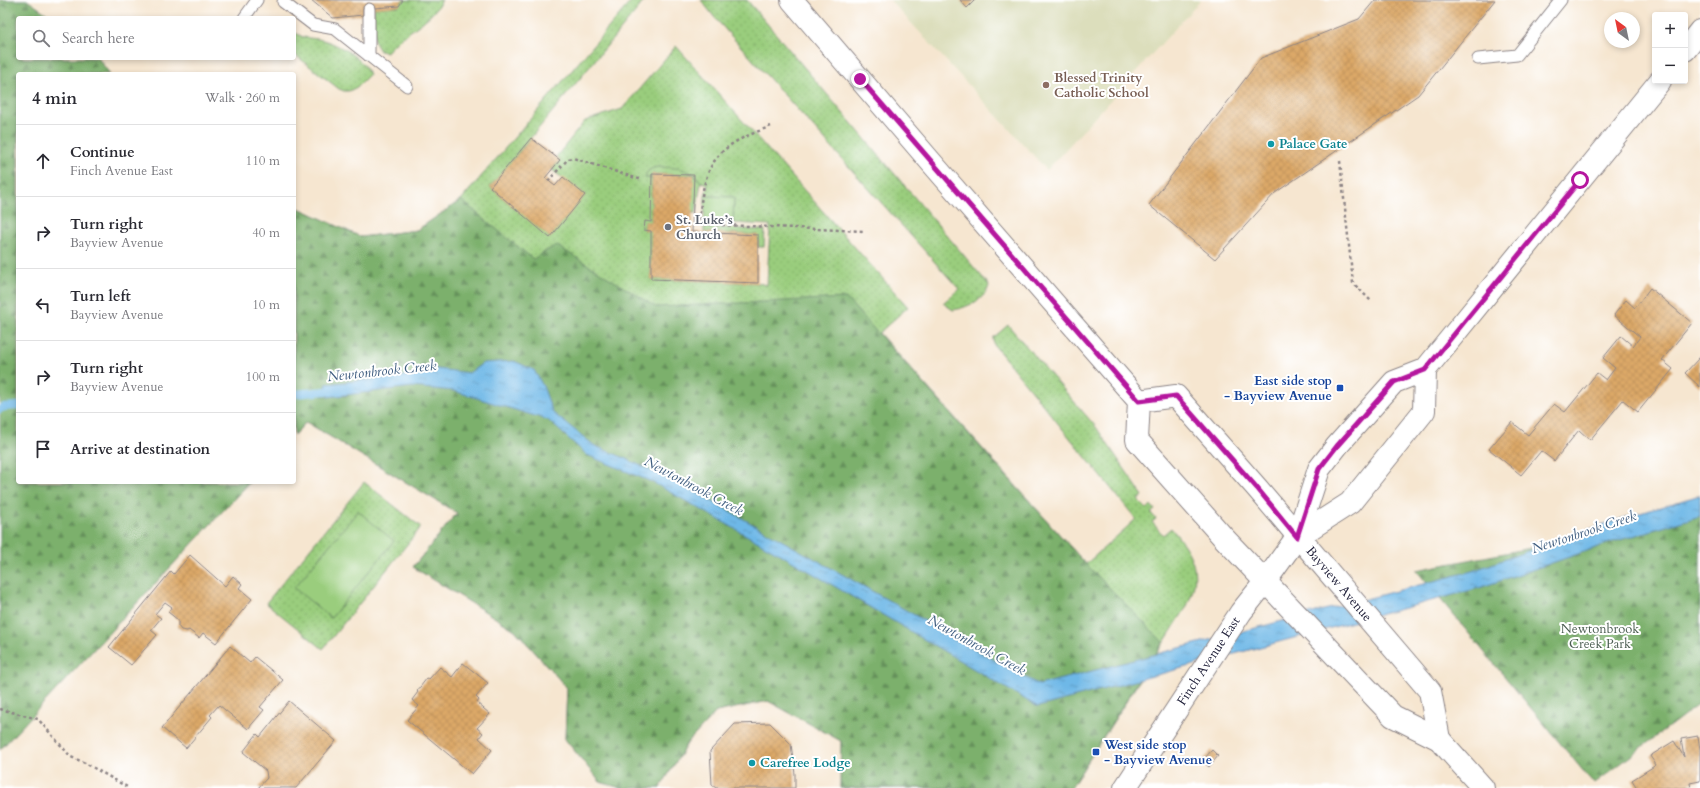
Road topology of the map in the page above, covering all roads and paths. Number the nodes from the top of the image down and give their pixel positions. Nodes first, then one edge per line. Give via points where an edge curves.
1 (257, 0) edge
2 (792, 0) edge
3 (1561, 0) edge
4 (284, 2) dead end
5 (369, 9) dead end
6 (245, 16) edge
7 (1700, 31) edge
8 (1687, 48) edge
9 (369, 56) junction
10 (1478, 59) dead end
11 (1658, 84) edge
12 (407, 86) dead end
13 (771, 126) dead end
14 (1340, 161) dead end
15 (642, 180) dead end
16 (548, 181) dead end
17 (692, 224) dead end
18 (699, 224) junction
19 (865, 231) dead end
20 (1371, 301) dead end
21 (1425, 370) junction
22 (1139, 401) junction
23 (1297, 537) junction
24 (1265, 582) junction
25 (0, 709) edge
26 (1439, 739) junction
27 (129, 788) edge
28 (1125, 788) edge
29 (1483, 788) edge

1 - 6 lane
2 - 22 main road
3 - 10 lane via 1517,55
4 - 9 lane via 313,25 335,28
5 - 9 lane
7 - 8 main road
9 - 12 lane
11 - 21 main road, Finch Avenue East
13 - 18 path via 733,143 714,162 703,189
14 - 20 path via 1353,282
15 - 16 path via 573,158 568,159
17 - 18 path
18 - 19 path
21 - 23 main road, Finch Avenue East via 1394,382 1319,469
21 - 23 main road, Finch Avenue East via 1424,411 1350,503
22 - 23 main road, Bayview Avenue via 1176,396
22 - 24 main road via 1137,440
23 - 24 main road, Finch Avenue East
23 - 26 main road, Bayview Avenue via 1430,691
24 - 26 main road via 1393,716
24 - 28 main road, Finch Avenue East via 1241,612
25 - 27 path via 38,719 71,757
26 - 29 main road

